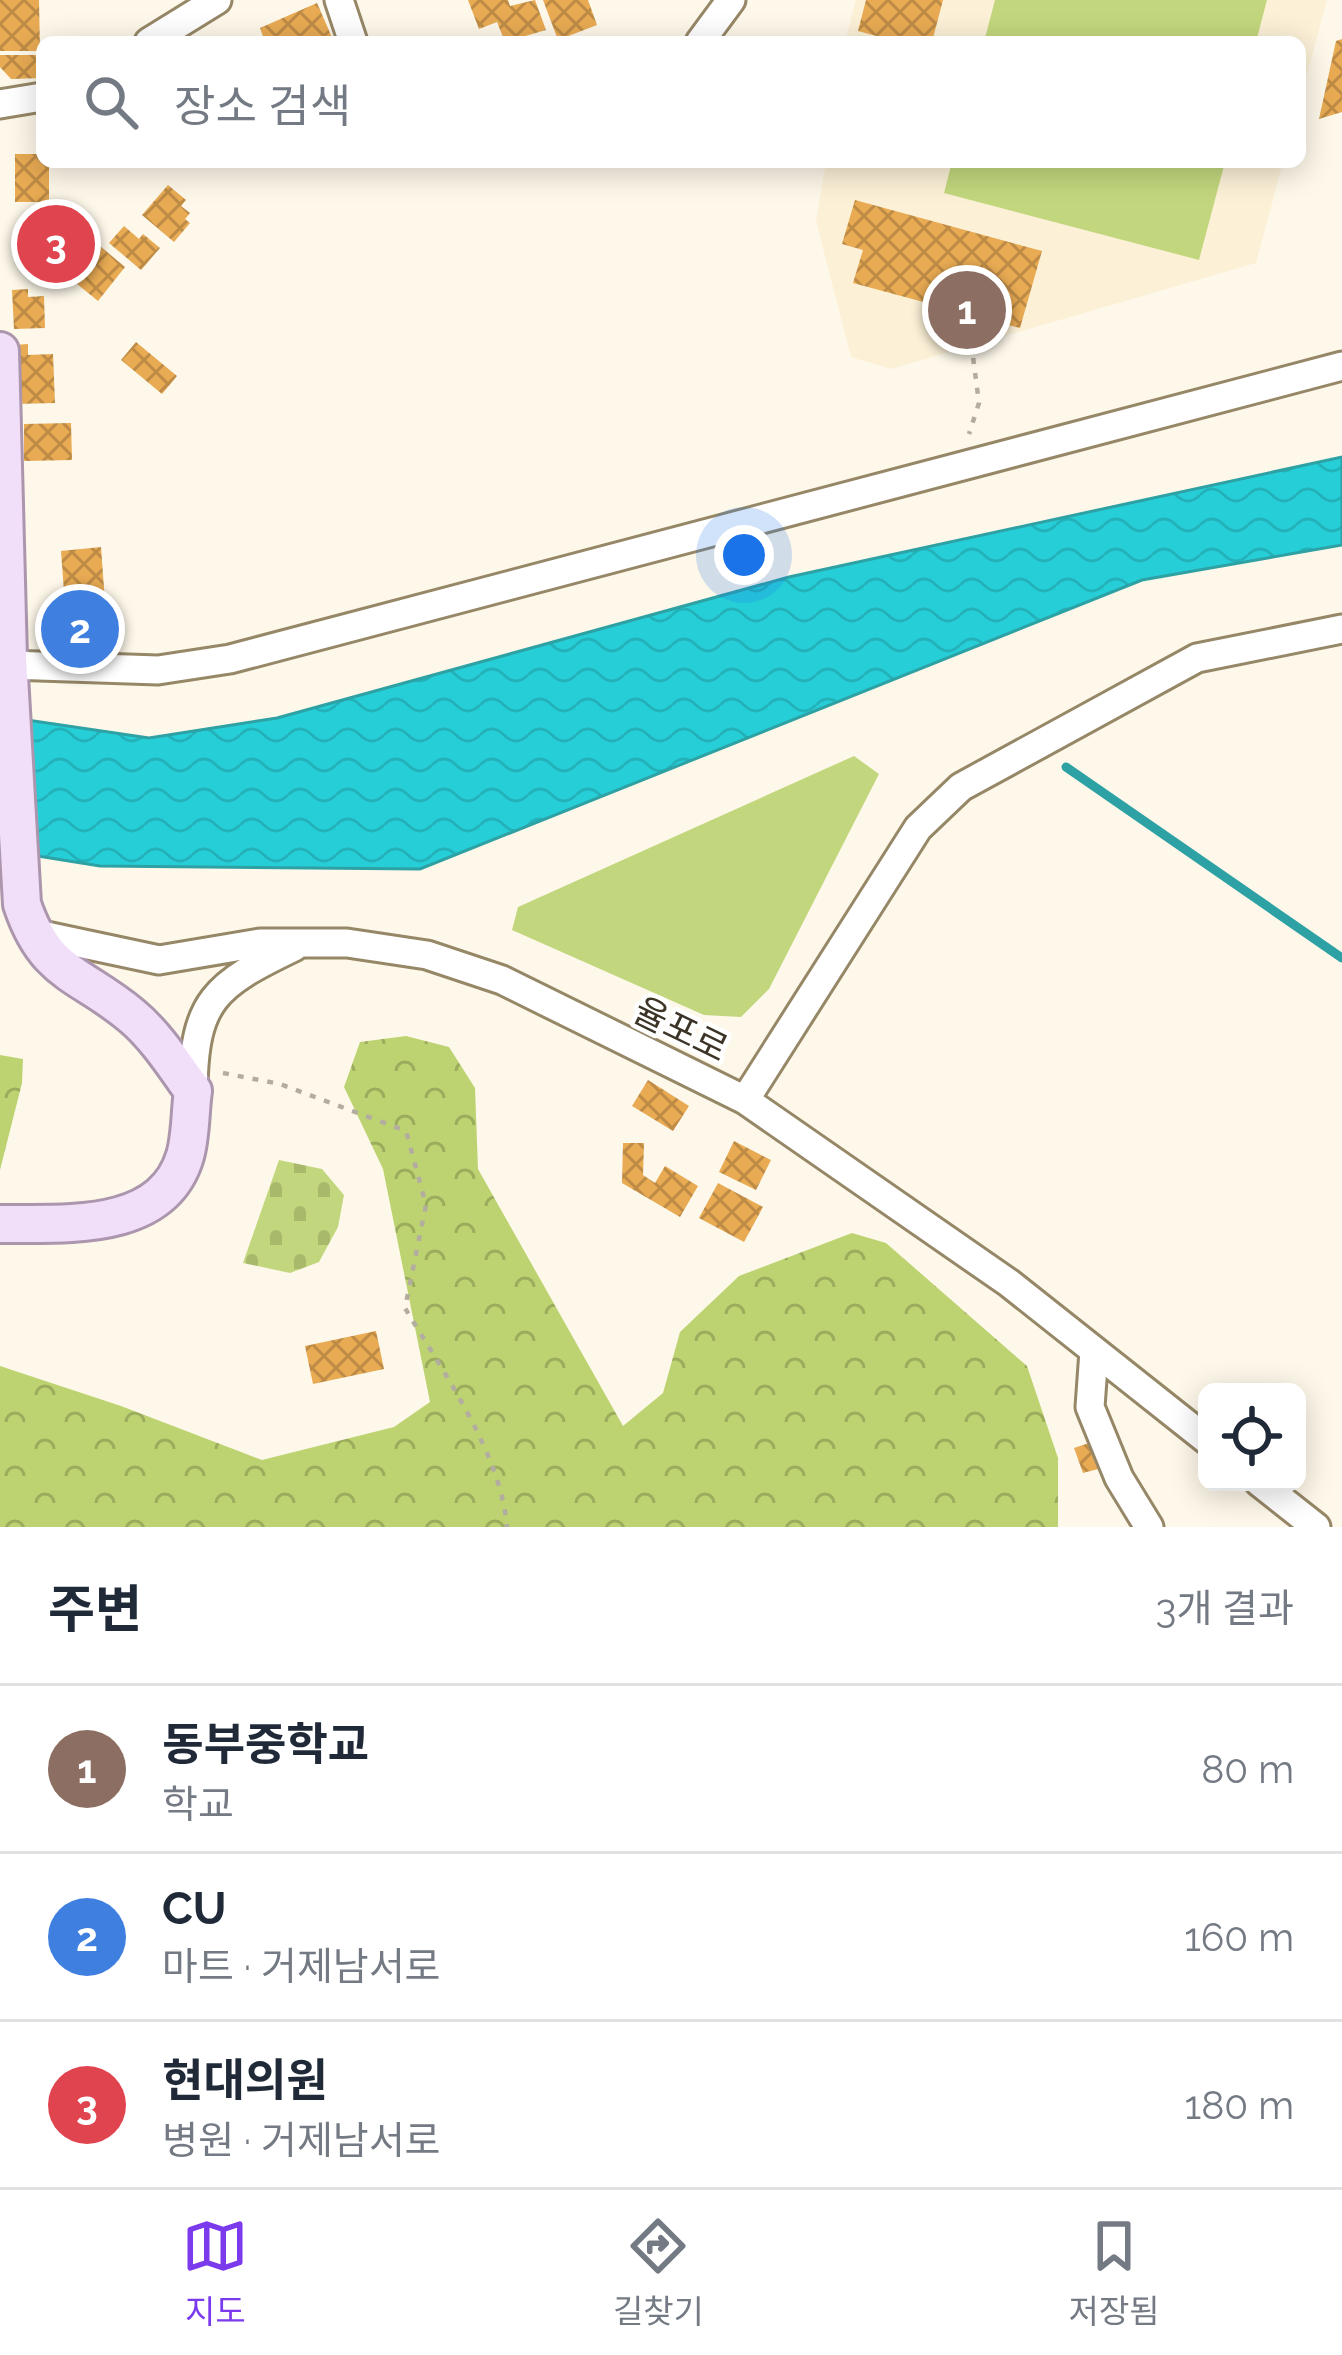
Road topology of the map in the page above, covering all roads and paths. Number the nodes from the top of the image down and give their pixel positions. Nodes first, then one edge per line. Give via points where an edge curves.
1 (217, 0) edge
2 (339, 0) edge
3 (730, 0) edge
4 (159, 36) edge
5 (350, 36) edge
6 (704, 36) edge
7 (36, 99) edge
8 (0, 104) edge
9 (936, 323) dead end
10 (0, 351) edge
11 (1342, 366) edge
12 (958, 468) junction
13 (1342, 629) edge
14 (5, 639) edge
15 (27, 918) junction
16 (302, 943) junction
17 (193, 1079) junction
18 (746, 1100) junction
19 (0, 1224) edge
20 (1094, 1351) junction
21 (1198, 1433) edge
22 (1270, 1491) edge
23 (1314, 1526) edge
24 (507, 1527) edge
25 (1149, 1527) edge

1 - 4 street
2 - 5 street
3 - 6 street
7 - 8 street
9 - 12 path via 970,334 979,403
10 - 14 main road
11 - 12 street
12 - 14 street via 230,659 158,670
13 - 18 street via 1197,658 961,787 918,828
14 - 15 main road
15 - 16 street, 율포로 via 159,960
15 - 17 main road via 50,960 134,1018
16 - 17 street via 247,969 211,1001 194,1039
16 - 18 street, 율포로 via 427,956 502,980
17 - 19 main road via 185,1157 162,1196 108,1221
17 - 24 path via 280,1084 406,1131 426,1205 405,1308 504,1496
18 - 20 street, 율포로 via 1010,1283
20 - 21 street, 율포로
20 - 25 street via 1090,1408 1118,1478
22 - 23 street

